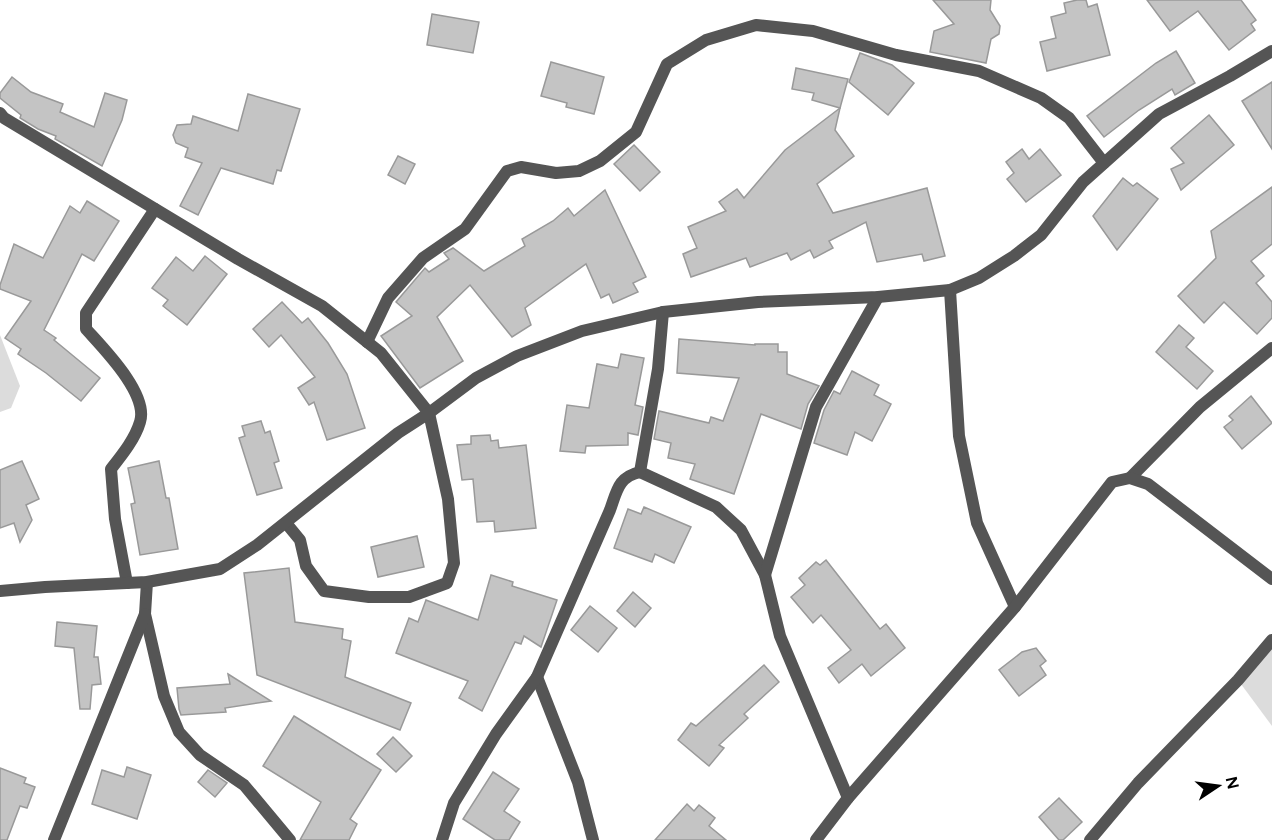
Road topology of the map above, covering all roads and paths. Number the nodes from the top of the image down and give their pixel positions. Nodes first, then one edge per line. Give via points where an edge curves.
1 (1272, 51) edge
2 (0, 114) edge
3 (1104, 163) junction
4 (155, 209) junction
5 (950, 290) junction
6 (878, 297) junction
7 (663, 312) junction
8 (367, 342) junction
9 (1272, 348) edge
10 (429, 413) junction
11 (640, 472) junction
12 (1130, 478) junction
13 (286, 523) junction
14 (765, 575) junction
15 (1272, 579) edge
16 (147, 582) junction
17 (127, 583) junction
18 (0, 591) edge
19 (1015, 607) junction
20 (145, 614) junction
21 (1272, 640) edge
22 (537, 676) junction
23 (848, 798) junction
24 (54, 840) edge
25 (290, 840) edge
26 (442, 840) edge
27 (593, 840) edge
28 (816, 840) edge
29 (1090, 840) edge

1 - 3 street via 1159,114
2 - 4 street
3 - 5 street via 1083,182 1041,235 979,278
3 - 8 street via 1069,118 1041,99 979,71 896,54 813,30 756,25 706,40 667,64 636,132 600,160 579,171 556,174 522,167 507,171 465,229 423,258 388,298
4 - 8 street via 322,306
4 - 17 street via 87,313 86,329 121,368 140,409 141,420 111,469
5 - 6 street
5 - 19 street via 959,436 977,523
6 - 7 street via 758,302
6 - 14 street via 816,407
7 - 10 street via 582,331 517,356 476,378
7 - 11 street via 658,369
8 - 10 street via 381,353
9 - 12 street via 1200,407
10 - 13 street via 398,433
10 - 13 street via 448,499 454,563 447,583 409,597 324,591 306,566 300,540
11 - 14 street via 716,507 741,530
11 - 22 street via 630,474 619,484
12 - 15 street via 1148,484
12 - 19 street via 1112,482
13 - 16 street via 220,569
14 - 23 street via 780,636
16 - 17 street
16 - 20 street
17 - 18 street
19 - 23 street
20 - 24 street
20 - 25 street via 164,696 180,732 200,755 244,785
21 - 29 street
22 - 26 street via 454,803
22 - 27 street via 578,782
23 - 28 street

